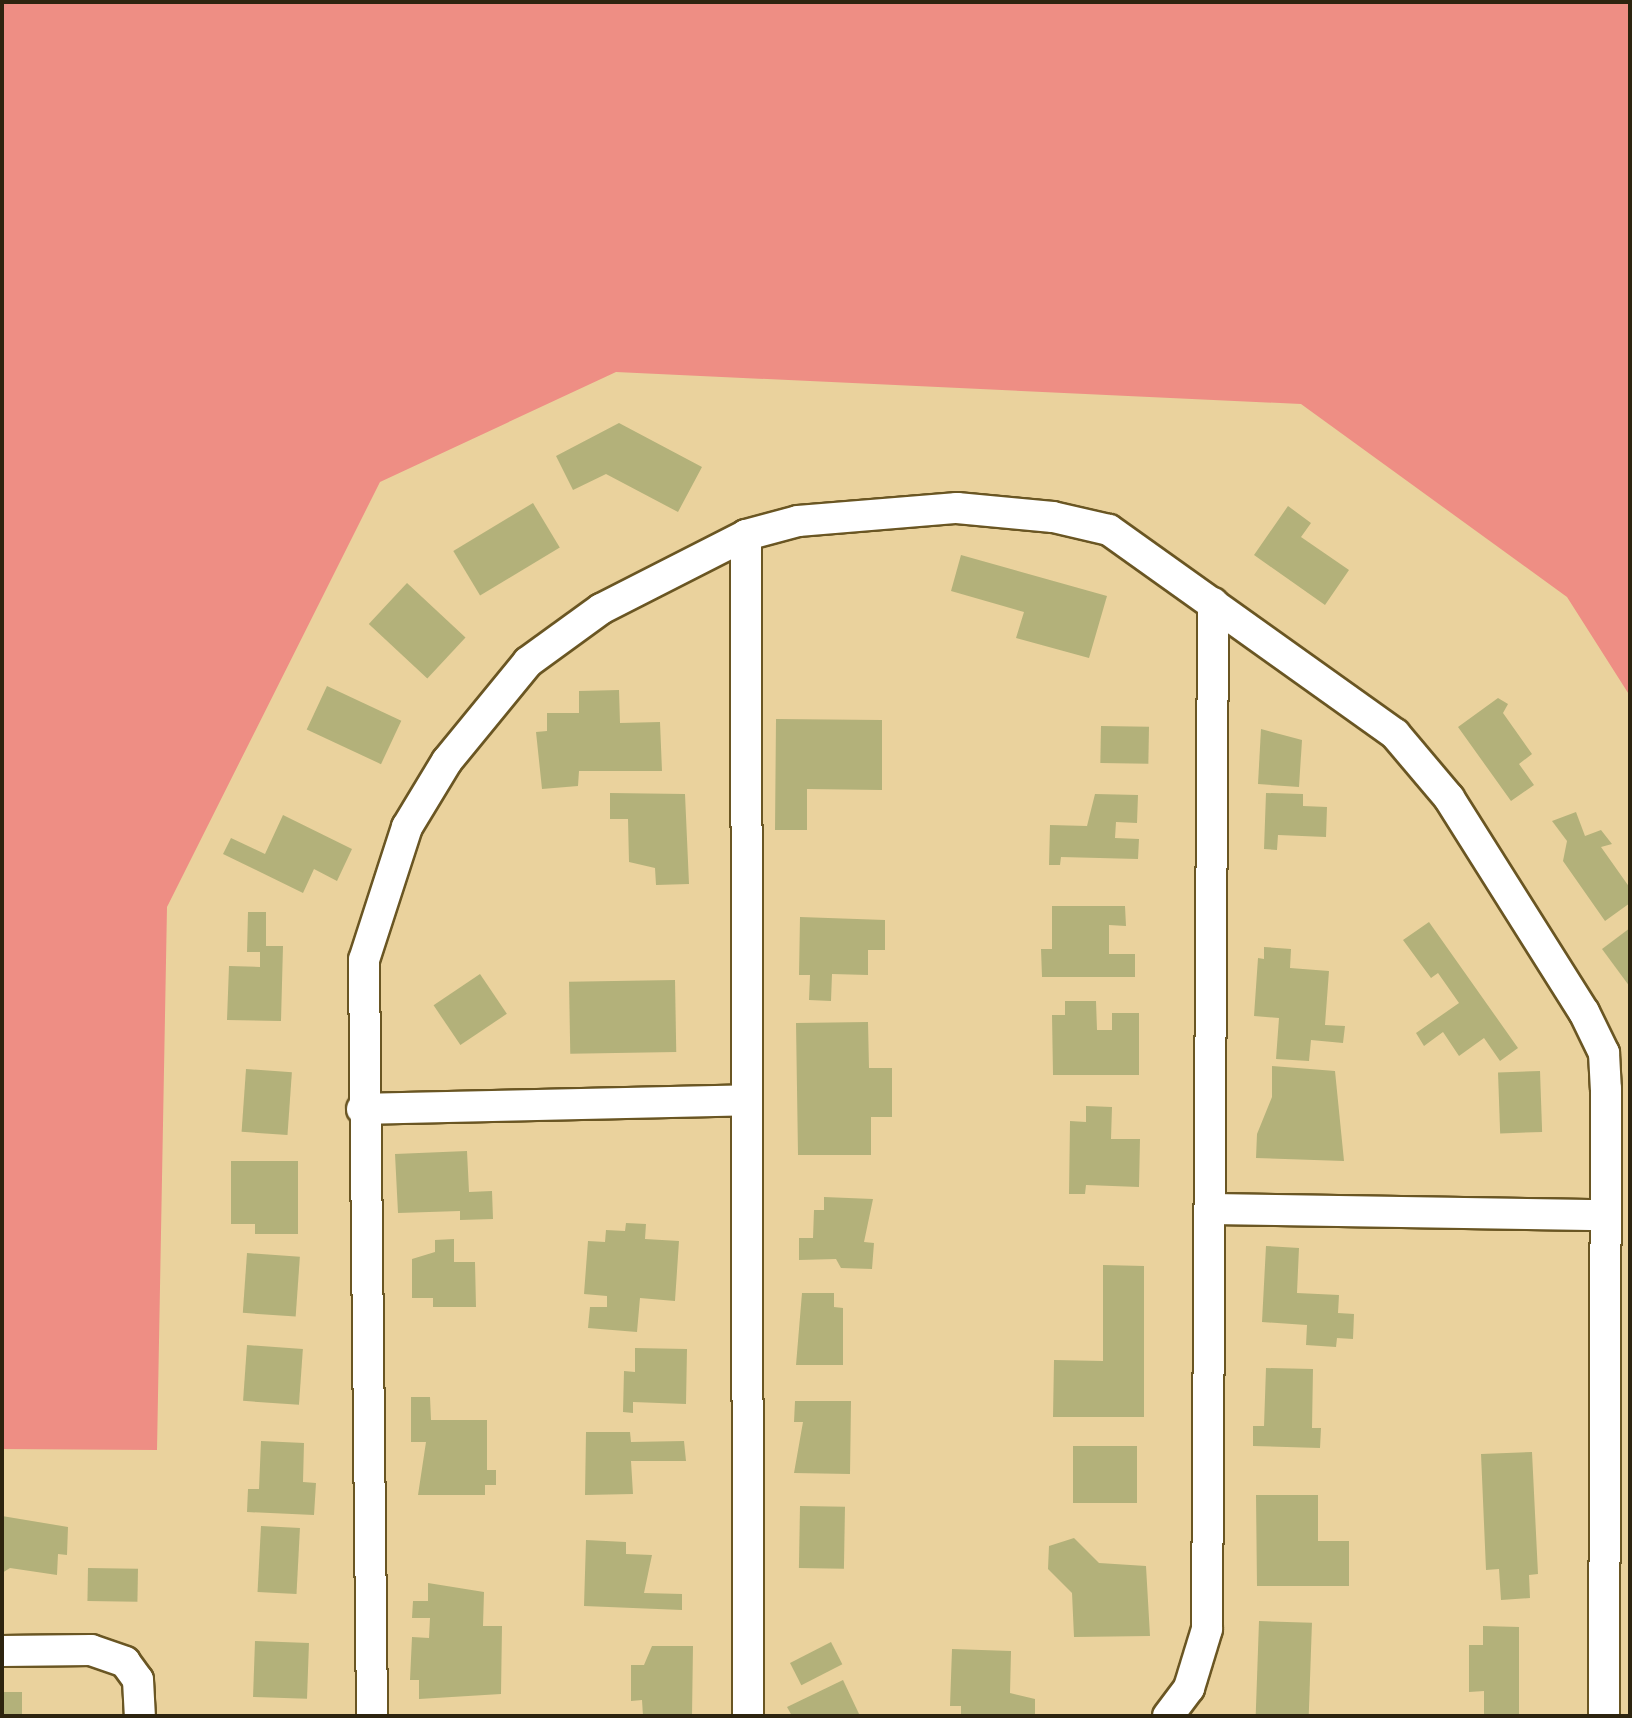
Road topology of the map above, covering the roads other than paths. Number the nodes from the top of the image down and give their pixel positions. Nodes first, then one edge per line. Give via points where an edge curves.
1 (746, 535) junction
2 (1213, 603) junction
3 (745, 1100) junction
4 (362, 1109) junction
5 (1212, 1209) junction
6 (1606, 1215) junction
7 (2, 1651) edge
8 (140, 1716) edge
9 (372, 1716) edge
10 (748, 1716) edge
11 (1168, 1716) edge
12 (1604, 1716) edge

1 - 2 street via 870,512 957,508 1053,517 1109,530
1 - 3 street
1 - 4 street via 601,609 528,662 447,761 407,827 364,960
2 - 5 street
2 - 6 street via 1395,734 1449,798 1604,1053
3 - 4 street
3 - 10 street
4 - 9 street
5 - 6 street
5 - 11 street via 1206,1629 1189,1688
6 - 12 street
7 - 8 street via 91,1650 125,1662 138,1680

